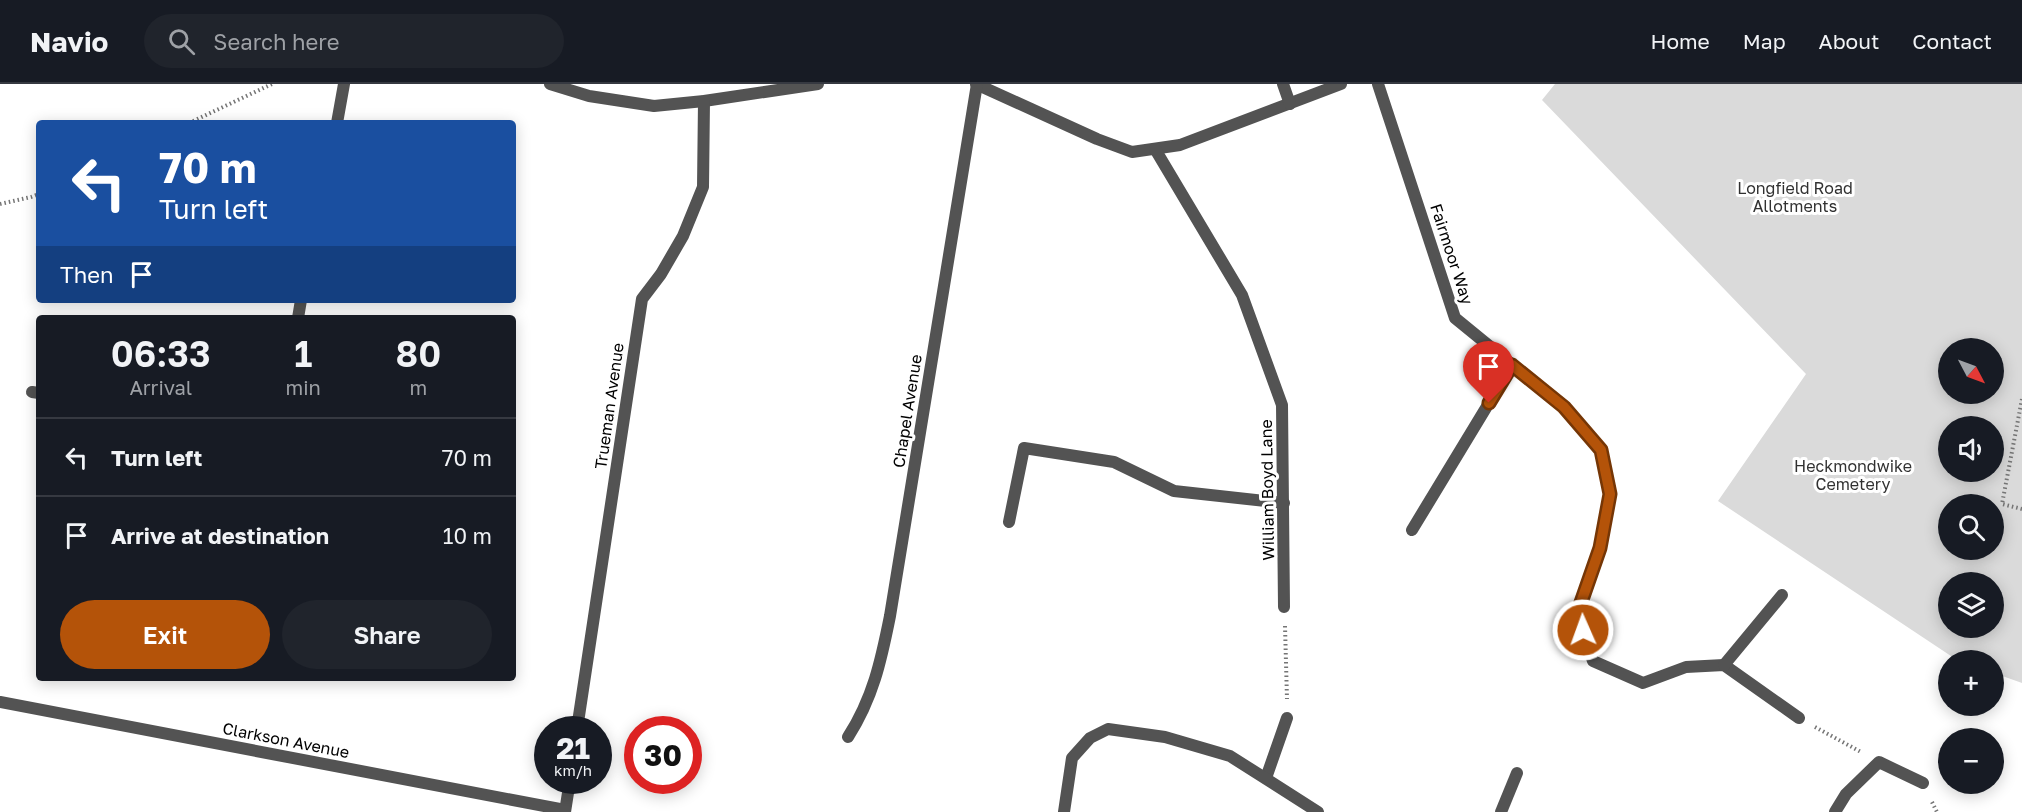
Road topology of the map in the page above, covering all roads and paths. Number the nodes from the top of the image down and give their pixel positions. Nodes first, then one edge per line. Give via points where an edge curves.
1 (272, 84) edge
2 (344, 84) edge
3 (550, 84) edge
4 (812, 84) edge
5 (977, 84) edge
6 (1283, 84) edge
7 (1341, 84) edge
8 (1378, 84) edge
9 (704, 101) junction
10 (1290, 104) junction
11 (195, 120) edge
12 (338, 120) edge
13 (1155, 149) junction
14 (36, 195) edge
15 (0, 204) edge
16 (1512, 365) junction
17 (2022, 399) edge
18 (1284, 503) junction
19 (2022, 508) edge
20 (1009, 522) dead end
21 (1412, 530) dead end
22 (1782, 595) dead end
23 (1284, 607) joint
24 (1724, 665) junction
25 (0, 702) edge
26 (580, 716) edge
27 (1287, 718) joint
28 (1799, 718) joint
29 (848, 737) dead end
30 (1879, 762) junction
31 (1517, 772) dead end
32 (1266, 778) junction
33 (1923, 783) dead end
34 (568, 794) edge
35 (565, 811) edge
36 (1064, 812) edge
37 (1318, 812) edge
38 (1501, 812) edge
39 (1835, 812) edge

1 - 11 path
2 - 12 street
3 - 9 street via 589,96 654,106
4 - 9 street
5 - 13 street via 1132,152
5 - 29 street, Chapel Avenue via 888,626 869,698
6 - 10 street
7 - 10 street
8 - 16 street, Fairmoor Way via 1455,318
9 - 26 street, Trueman Avenue via 703,188 683,236 642,299
10 - 13 street via 1180,146
13 - 18 street, William Boyd Lane via 1242,295 1282,405
14 - 15 path
16 - 21 street
16 - 24 street, Fairmoor Way via 1564,407 1601,450 1610,494 1600,548 1577,614 1593,661 1642,683 1686,667
17 - 19 path via 2002,504
18 - 20 street via 1174,491 1114,462 1024,448
18 - 23 street, William Boyd Lane
22 - 24 street
23 - 27 path
24 - 28 street
25 - 35 street, Clarkson Avenue
27 - 32 street
28 - 30 path
30 - 33 street
30 - 39 street via 1846,794
31 - 38 street
32 - 36 street via 1230,756 1165,737 1108,729 1090,738 1072,758
32 - 37 street
34 - 35 street

